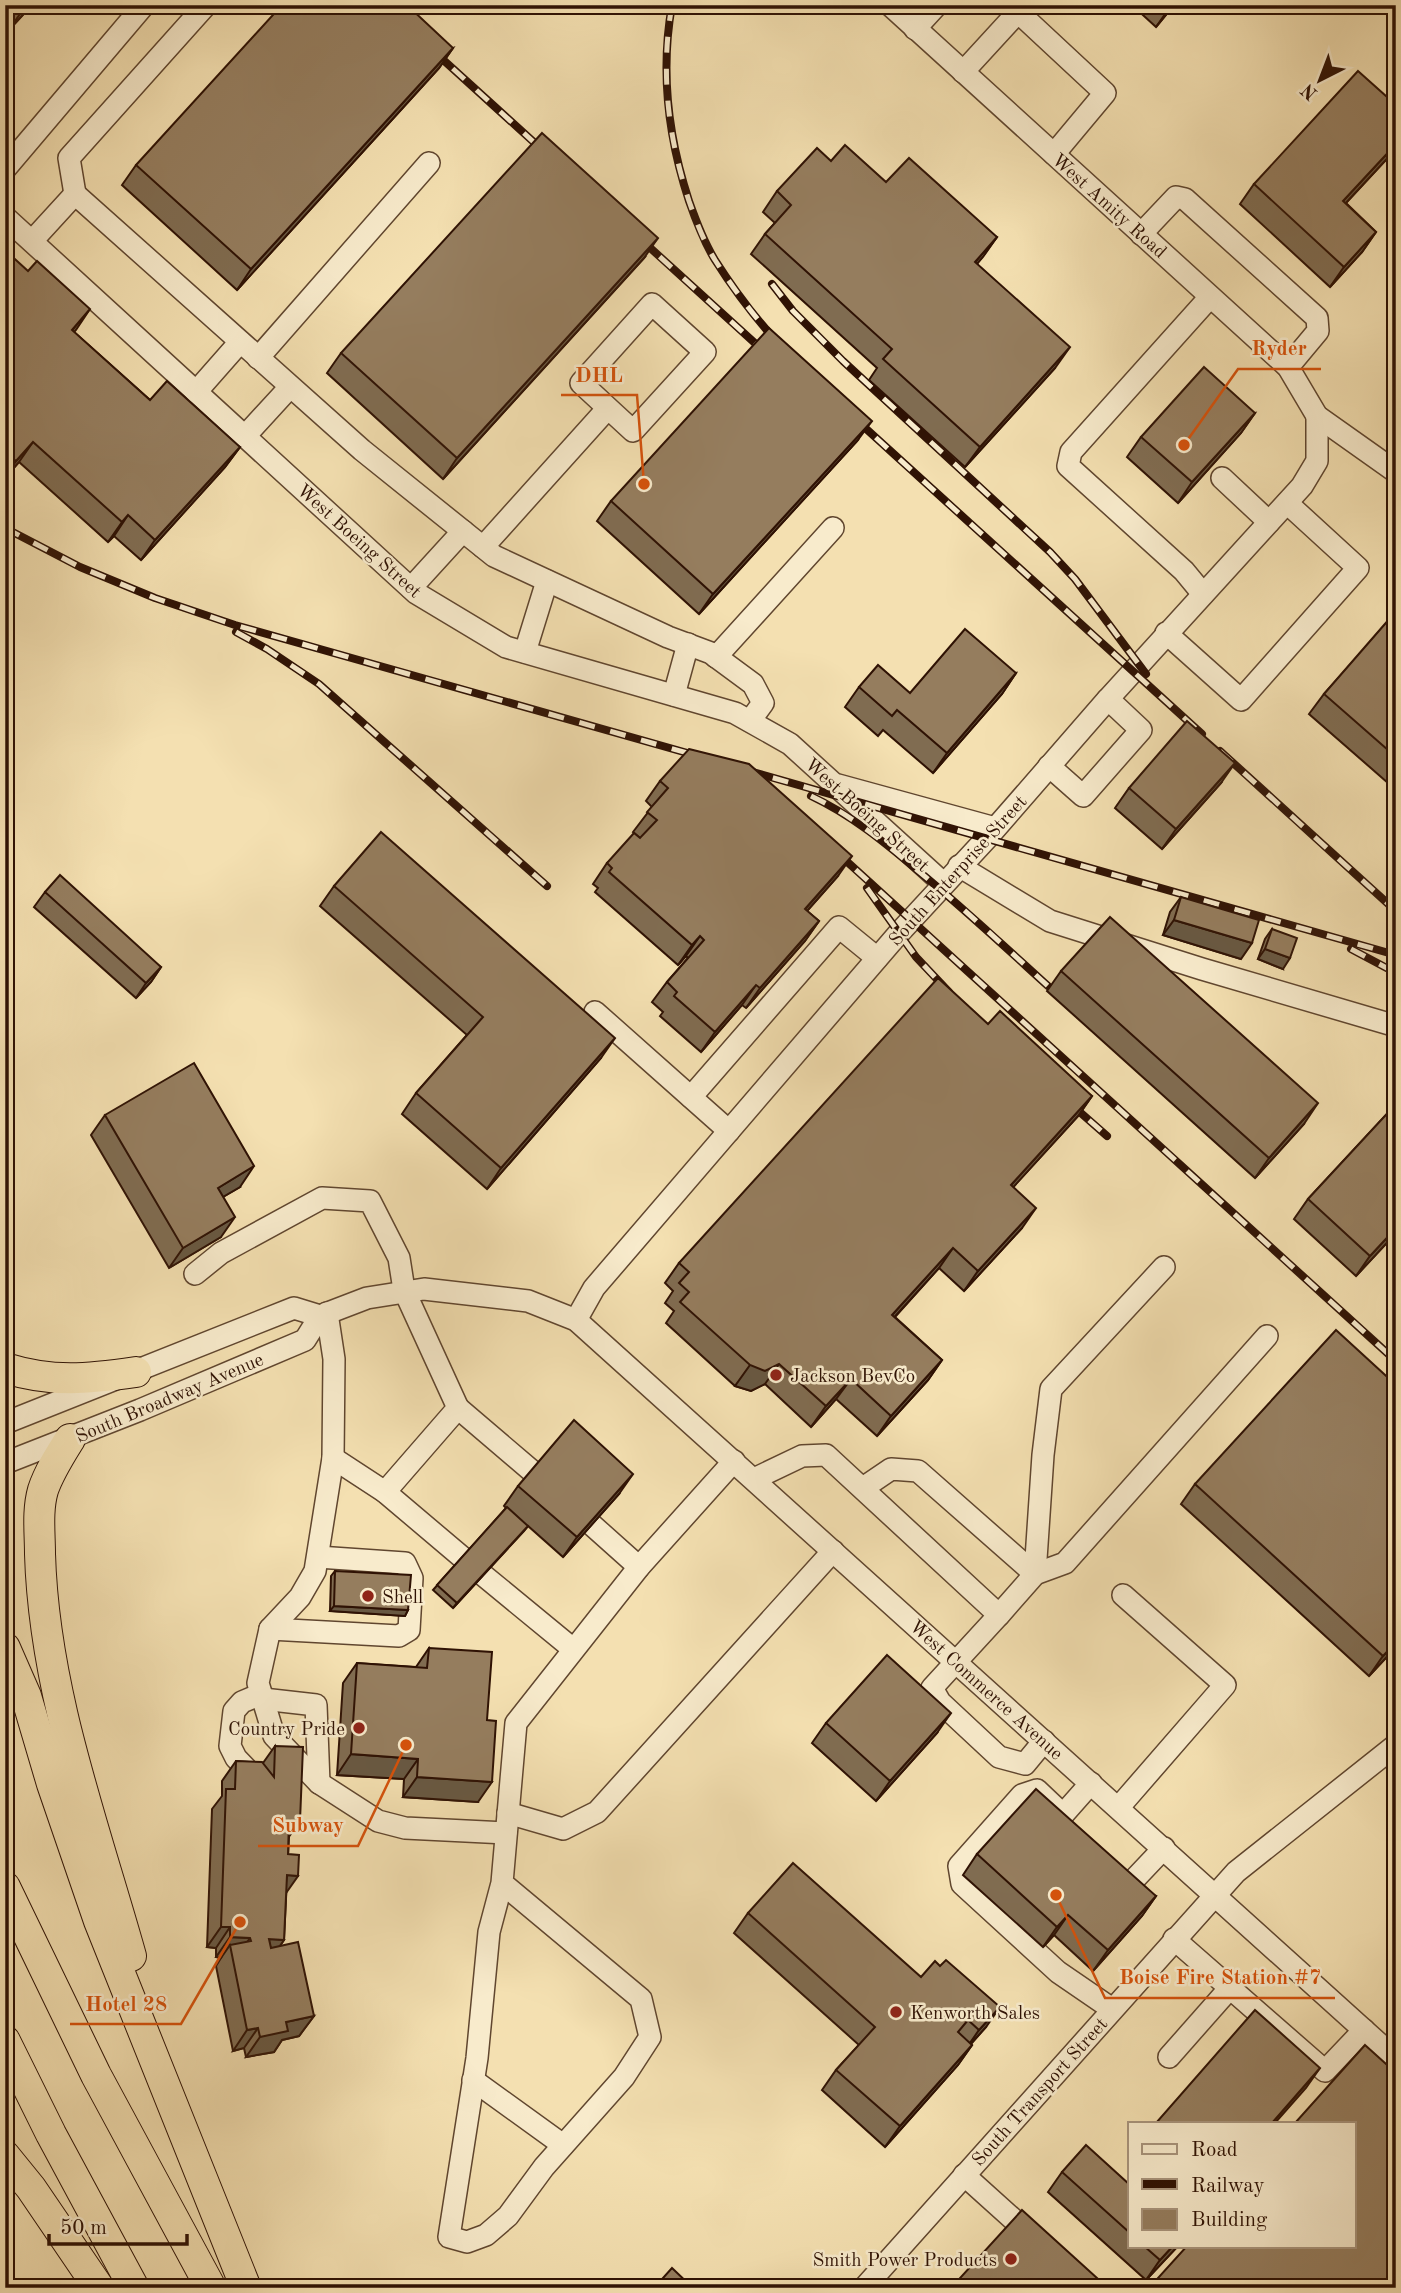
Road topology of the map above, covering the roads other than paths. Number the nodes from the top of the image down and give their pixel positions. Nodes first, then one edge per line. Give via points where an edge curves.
1 (144, 5) edge
2 (206, 5) edge
3 (890, 5) edge
4 (937, 5) edge
5 (915, 29) junction
6 (963, 72) junction
7 (1054, 154) junction
8 (429, 163) dead end
9 (5, 169) edge
10 (75, 194) junction
11 (5, 217) edge
12 (1141, 234) junction
13 (32, 242) junction
14 (1210, 297) junction
15 (240, 342) junction
16 (258, 358) junction
17 (1288, 367) junction
18 (290, 387) junction
19 (196, 392) junction
20 (608, 408) junction
21 (1317, 416) junction
22 (245, 436) junction
23 (1396, 472) edge
24 (1222, 478) dead end
25 (1287, 503) junction
26 (1269, 522) junction
27 (833, 528) dead end
28 (463, 531) junction
29 (483, 547) junction
30 (547, 581) junction
31 (411, 588) junction
32 (1203, 594) junction
33 (1166, 633) junction
34 (688, 644) junction
35 (525, 652) junction
36 (716, 657) junction
37 (674, 695) junction
38 (1108, 699) junction
39 (750, 721) junction
40 (1049, 766) junction
41 (833, 783) junction
42 (995, 828) junction
43 (960, 866) junction
44 (943, 883) junction
45 (877, 958) junction
46 (595, 1012) dead end
47 (1396, 1026) edge
48 (691, 1097) junction
49 (729, 1131) junction
50 (1164, 1266) dead end
51 (195, 1274) dead end
52 (404, 1290) junction
53 (323, 1315) junction
54 (576, 1320) junction
55 (1268, 1336) dead end
56 (5, 1368) edge
57 (136, 1372) junction
58 (458, 1408) junction
59 (5, 1423) edge
60 (70, 1439) junction
61 (333, 1458) junction
62 (734, 1461) junction
63 (5, 1463) edge
64 (533, 1472) edge
65 (754, 1479) junction
66 (863, 1488) junction
67 (385, 1492) junction
68 (592, 1525) edge
69 (833, 1551) junction
70 (463, 1558) edge
71 (339, 1566) junction
72 (639, 1567) junction
73 (1035, 1574) junction
74 (483, 1576) edge
75 (1123, 1595) dead end
76 (999, 1615) junction
77 (270, 1629) junction
78 (5, 1648) edge
79 (573, 1649) junction
80 (957, 1662) junction
81 (262, 1696) junction
82 (1044, 1741) junction
83 (1396, 1745) edge
84 (260, 1782) edge
85 (1091, 1783) junction
86 (308, 1784) junction
87 (1119, 1807) junction
88 (507, 1823) junction
89 (1164, 1847) junction
90 (502, 1883) junction
91 (5, 1887) edge
92 (1127, 1887) edge
93 (1215, 1894) junction
94 (1174, 1939) junction
95 (1229, 1989) junction
96 (1112, 2009) junction
97 (1364, 2030) junction
98 (5, 2041) edge
99 (1169, 2057) dead end
100 (1396, 2059) edge
101 (473, 2080) junction
102 (169, 2091) junction
103 (564, 2146) junction
104 (5, 2156) edge
105 (964, 2175) junction
106 (1051, 2253) edge
107 (99, 2288) edge
108 (134, 2288) edge
109 (211, 2288) edge
110 (246, 2288) edge
111 (864, 2288) edge

1 - 9 street
2 - 10 street via 69,158
3 - 5 street, West Amity Road
4 - 5 street
5 - 6 street, West Amity Road
6 - 7 street, West Amity Road
6 - 7 street via 1018,12 1105,93
7 - 12 street, West Amity Road
8 - 16 street
10 - 13 street
10 - 15 street
11 - 13 street, West Boeing Street
12 - 14 street, West Amity Road
12 - 17 street via 1176,197 1185,199 1317,318 1318,331
13 - 19 street, West Boeing Street
14 - 17 street, West Amity Road
14 - 32 street via 1071,452 1068,466 1184,571
15 - 16 street
15 - 19 street
16 - 18 street
17 - 21 street, West Amity Road
18 - 22 street
18 - 28 street
19 - 22 street, West Boeing Street
20 - 20 street via 633,430 705,352 652,304 581,383
20 - 29 street
21 - 23 street
21 - 25 street, South Enterprise Street via 1317,461
22 - 31 street, West Boeing Street
24 - 26 street
25 - 26 street, South Enterprise Street
25 - 33 street via 1358,568 1241,700
26 - 32 street, South Enterprise Street
27 - 36 street
28 - 29 street
28 - 31 street
29 - 30 street
30 - 34 street
30 - 35 street
31 - 35 street, West Boeing Street via 506,647
32 - 33 street, South Enterprise Street
33 - 38 street, South Enterprise Street
34 - 36 street
34 - 37 street
35 - 37 street, West Boeing Street
36 - 39 street via 753,684 762,703
37 - 39 street, West Boeing Street
38 - 40 street, South Enterprise Street
38 - 40 street via 1141,730 1083,796
39 - 41 street, West Boeing Street via 790,744
40 - 42 street, South Enterprise Street
41 - 42 street
41 - 44 street, West Boeing Street
42 - 43 street, South Enterprise Street
43 - 44 street, South Enterprise Street
43 - 47 street via 1050,921
44 - 45 street, South Enterprise Street
45 - 48 street via 839,927
45 - 49 street, South Enterprise Street
46 - 48 street
48 - 49 street
49 - 54 street, South Enterprise Street via 594,1288
50 - 73 street via 1051,1389
51 - 52 street via 221,1253 322,1198 370,1201 398,1258
52 - 53 street, South Broadway Avenue
52 - 54 street, South Broadway Avenue via 528,1301
52 - 58 street
53 - 57 street, South Broadway Avenue via 293,1308
53 - 60 street, South Broadway Avenue via 305,1340
53 - 61 street via 334,1360
54 - 62 street, West Commerce Avenue
55 - 73 street via 1065,1563
56 - 57 highway via 34,1377 83,1380
57 - 59 street, South Broadway Avenue
58 - 64 street
58 - 67 street
60 - 63 street, South Broadway Avenue
60 - 102 highway via 50,1472 40,1509 41,1575 52,1668 61,1716
61 - 67 street
61 - 71 street
62 - 65 street, West Commerce Avenue
62 - 72 street
65 - 66 street via 802,1456 826,1455
65 - 69 street, West Commerce Avenue
66 - 73 street via 891,1469 918,1471
66 - 76 street
67 - 70 street
68 - 72 street
69 - 80 street, West Commerce Avenue
69 - 88 street via 597,1812 563,1829
71 - 77 street via 315,1571 300,1597
71 - 77 street via 385,1570 405,1563 412,1578 409,1630 399,1636 382,1624 342,1622
72 - 79 street
73 - 76 street
74 - 79 street
75 - 87 street via 1225,1685
76 - 80 street
77 - 81 street via 258,1683
78 - 102 highway via 26,1696 99,1921
79 - 88 street via 516,1723
80 - 82 street, West Commerce Avenue
80 - 82 street via 932,1688 940,1702 999,1757 1025,1764
81 - 84 street via 242,1702 234,1711 230,1746
81 - 86 street via 274,1735
81 - 86 street via 316,1705
82 - 85 street, West Commerce Avenue
83 - 93 street, South Transport Street via 1261,1850
85 - 87 street, West Commerce Avenue
85 - 96 street via 1064,1824 1037,1790 1022,1795 959,1866 962,1884 1058,1972
86 - 88 street via 378,1821 405,1828
87 - 89 street, West Commerce Avenue
88 - 90 street
89 - 92 street
89 - 93 street, West Commerce Avenue
90 - 101 street via 489,1932
90 - 103 street via 641,1999 650,2037 624,2077
91 - 109 highway via 96,2075
93 - 94 street, South Transport Street
93 - 97 street, West Commerce Avenue
94 - 95 street
94 - 96 street, South Transport Street
95 - 97 street via 1325,2071
95 - 99 street
96 - 105 street, South Transport Street
97 - 100 street, West Commerce Avenue
98 - 108 highway
101 - 103 street
101 - 103 street via 449,2237 467,2242 486,2235 508,2216
102 - 110 highway
104 - 107 highway
105 - 106 street
105 - 111 street, South Transport Street

